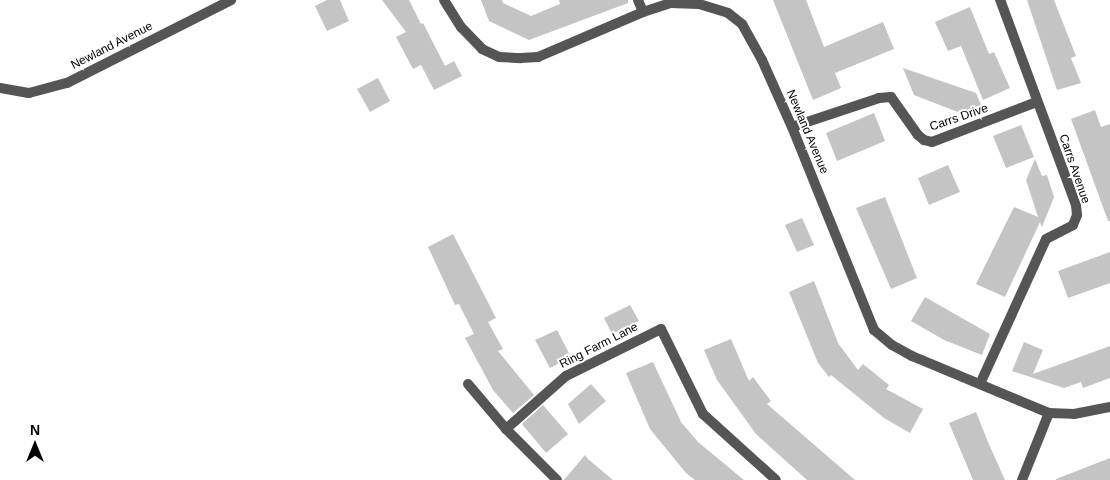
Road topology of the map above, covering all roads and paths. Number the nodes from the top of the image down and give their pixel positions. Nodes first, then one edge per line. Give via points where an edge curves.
1 (231, 0) edge
2 (444, 0) edge
3 (638, 0) edge
4 (1000, 0) edge
5 (218, 3) edge
6 (643, 12) junction
7 (0, 88) edge
8 (1037, 102) junction
9 (792, 127) junction
10 (468, 384) dead end
11 (980, 384) junction
12 (1110, 407) edge
13 (1048, 413) junction
14 (506, 429) junction
15 (557, 480) edge
16 (776, 480) edge
17 (1022, 480) edge

1 - 5 street, Newland Avenue
2 - 6 street, Newland Avenue via 461,27 482,49 499,57 538,57
3 - 6 street
4 - 8 street, Carrs Avenue
5 - 7 street, Newland Avenue via 67,84 29,92
6 - 9 street, Newland Avenue via 671,3 698,4 728,13 742,24 750,37
8 - 9 street, Carrs Drive via 932,142 918,135 891,97 879,98
8 - 11 street, Carrs Avenue via 1077,215 1073,225 1046,239
9 - 11 street, Newland Avenue via 874,330 912,356
10 - 14 street
11 - 13 street, Newland Avenue
12 - 13 street, Newland Avenue via 1074,414
13 - 17 street
14 - 15 street
14 - 16 street, Ring Farm Lane via 566,376 661,329 703,414

